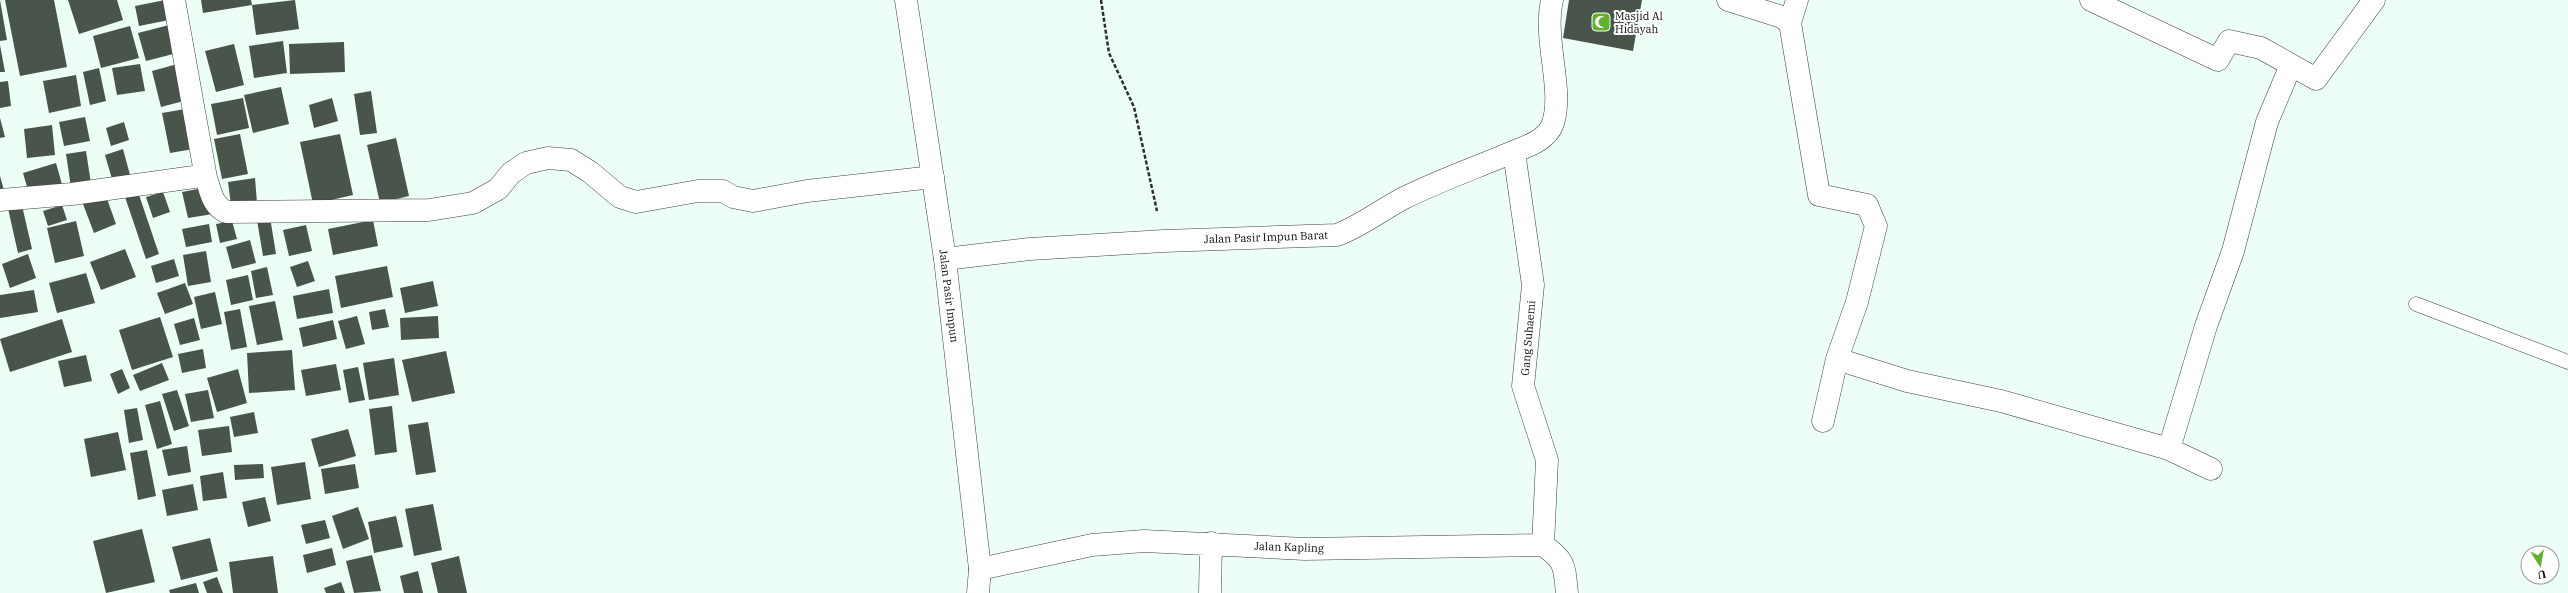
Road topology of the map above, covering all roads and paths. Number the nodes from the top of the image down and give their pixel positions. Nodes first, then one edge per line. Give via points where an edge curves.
1 (174, 0) edge
2 (906, 0) edge
3 (1101, 0) edge
4 (1552, 0) edge
5 (1728, 0) edge
6 (1797, 0) edge
7 (2091, 0) edge
8 (2374, 0) edge
9 (1790, 23) junction
10 (2291, 65) junction
11 (1514, 152) junction
12 (933, 177) junction
13 (206, 178) junction
14 (0, 200) edge
15 (1164, 241) junction
16 (945, 259) junction
17 (2416, 304) dead end
18 (1837, 359) junction
19 (2568, 362) edge
20 (1823, 421) dead end
21 (2169, 449) junction
22 (2211, 469) dead end
23 (1211, 543) junction
24 (1543, 545) junction
25 (980, 569) junction
26 (978, 593) edge
27 (1210, 593) edge
28 (1567, 593) edge

1 - 13 street
2 - 12 street, Jalan Pasir Impun
3 - 15 path via 1109,53 1134,107
4 - 11 street, Jalan Pasir Impun Barat via 1548,18 1557,108 1553,125 1537,142
5 - 9 street via 1782,17
6 - 9 street
7 - 10 street via 2218,60 2228,41 2261,48
8 - 10 street via 2316,79
9 - 18 street via 1819,195 1867,205 1876,226 1857,302
10 - 21 street via 2267,122 2233,251 2206,326
11 - 15 street, Jalan Pasir Impun Barat via 1445,178 1397,202 1353,230 1337,235
11 - 24 street, Gang Suhaemi via 1533,285 1524,386 1547,460
12 - 13 street via 807,191 753,201 733,197 723,191 704,191 636,202 620,197 590,172 570,160 548,158 526,162 511,173 498,189 473,203 429,210 255,213 226,212 220,209 211,197
12 - 16 street, Jalan Pasir Impun
13 - 14 street via 189,177 72,194
15 - 16 street, Jalan Pasir Impun Barat via 1030,249
16 - 25 street, Jalan Pasir Impun
17 - 19 lane
18 - 20 street
18 - 21 street via 1907,381 2001,401
21 - 22 street
23 - 24 street, Jalan Kapling via 1305,549
23 - 25 street, Jalan Kapling via 1144,541 1092,545
23 - 27 street
24 - 28 street via 1560,557 1565,570
25 - 26 street, Jalan Pasir Impun

